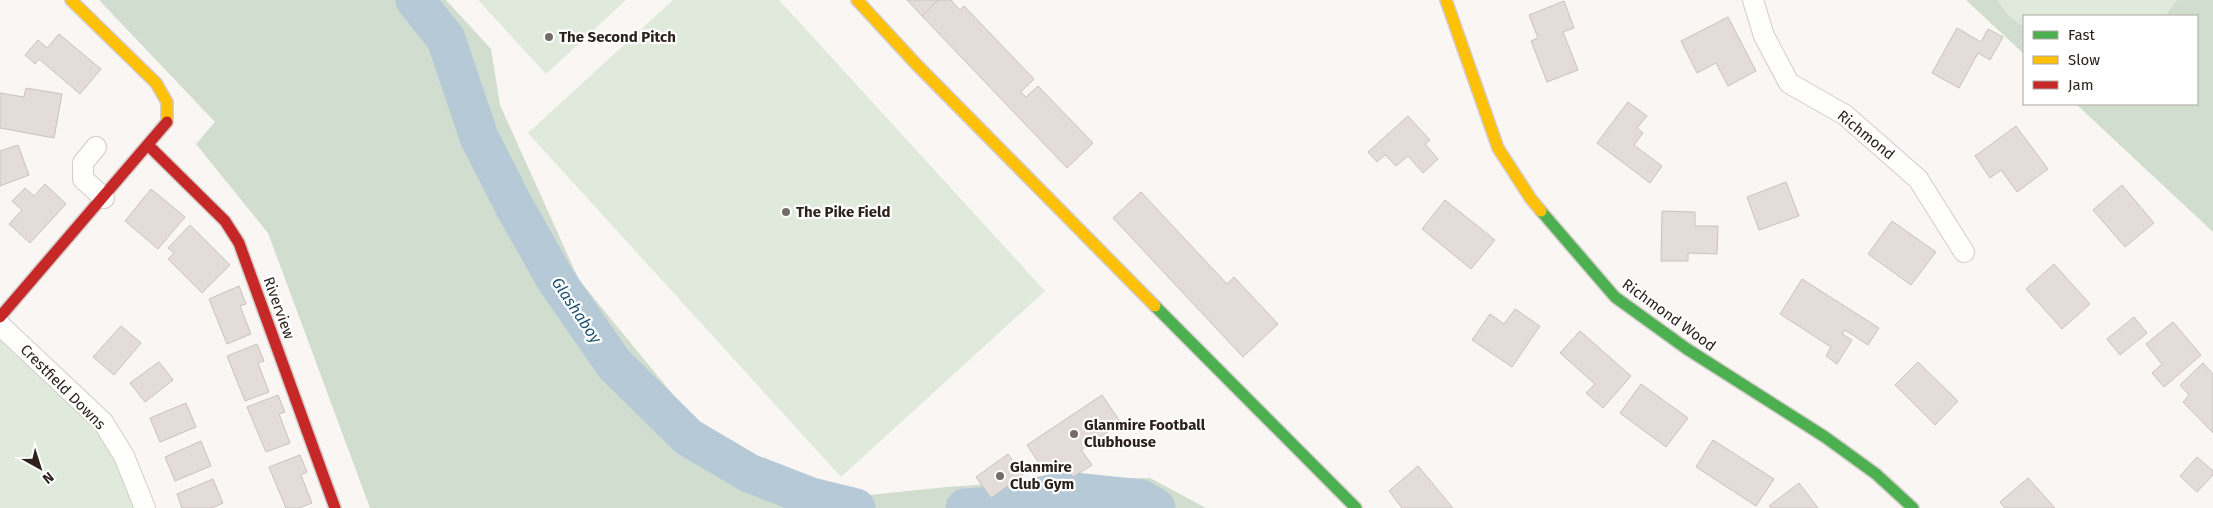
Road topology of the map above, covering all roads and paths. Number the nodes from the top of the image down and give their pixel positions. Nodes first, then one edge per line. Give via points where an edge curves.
1 (71, 0) edge
2 (857, 0) edge
3 (1446, 0) edge
4 (1753, 0) edge
5 (150, 146) junction
6 (96, 148) dead end
7 (104, 198) junction
8 (1964, 252) dead end
9 (0, 317) edge
10 (0, 324) edge
11 (145, 508) edge
12 (335, 508) edge
13 (1356, 508) edge
14 (1913, 508) edge

1 - 5 street via 156,83 167,102 167,123
2 - 13 street via 916,64
3 - 14 street, Richmond Wood via 1498,148 1531,199 1615,297 1711,365 1826,437 1876,474
4 - 8 street, Richmond via 1764,36 1789,83 1845,115 1918,179
5 - 7 street
5 - 12 street, Riverview via 225,221 239,243
6 - 7 street via 82,163 84,179
7 - 9 street
10 - 11 street, Crestfield Downs via 103,422 124,456

